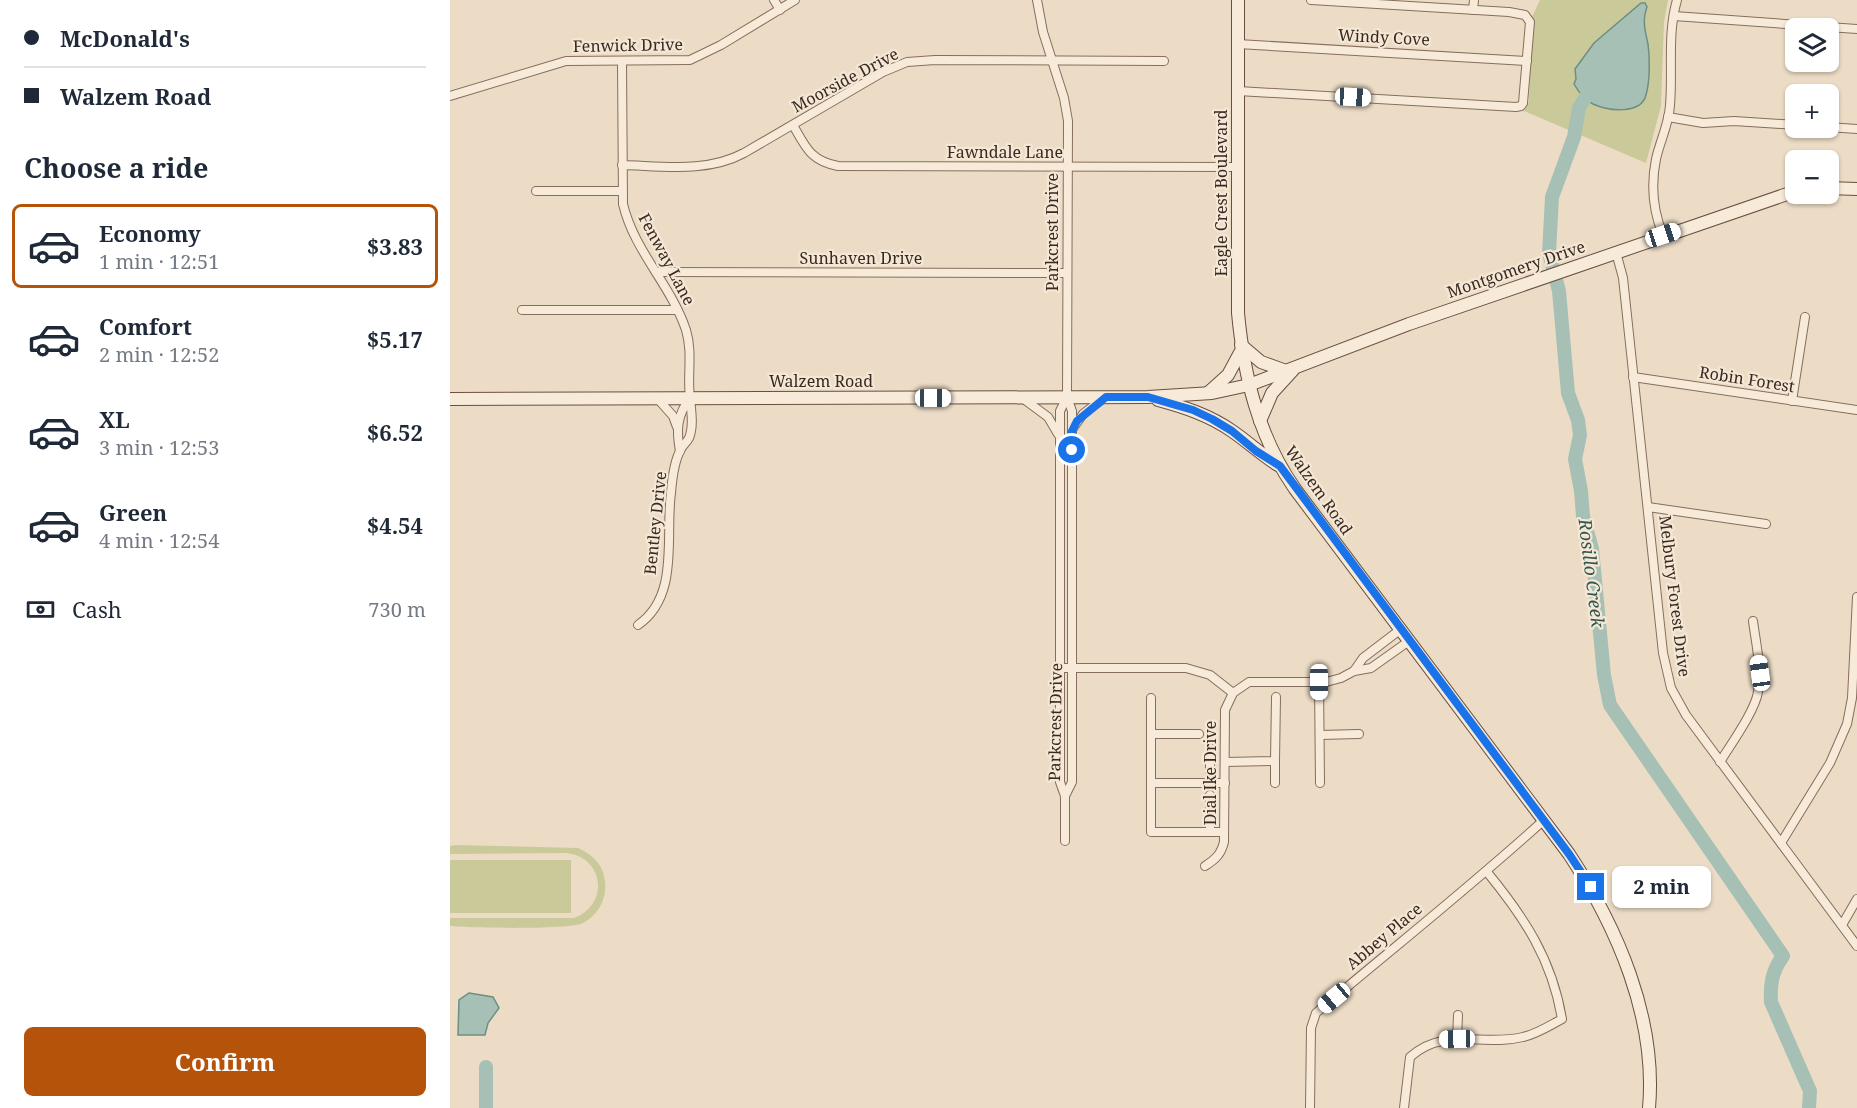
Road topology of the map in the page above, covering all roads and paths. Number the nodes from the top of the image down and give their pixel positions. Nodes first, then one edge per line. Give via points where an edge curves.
1 (774, 0) edge
2 (795, 0) edge
3 (1037, 0) edge
4 (1238, 0) edge
5 (1311, 0) edge
6 (1474, 0) edge
7 (1677, 0) edge
8 (780, 10) junction
9 (1473, 10) junction
10 (1674, 16) junction
11 (1857, 29) edge
12 (1238, 44) junction
13 (622, 61) junction
14 (1052, 61) junction
15 (1164, 61) dead end
16 (1527, 61) junction
17 (1238, 91) junction
18 (450, 96) edge
19 (1668, 117) junction
20 (1785, 124) edge
21 (793, 125) junction
22 (1839, 128) edge
23 (1857, 129) edge
24 (622, 165) junction
25 (1067, 167) junction
26 (1237, 167) junction
27 (1839, 188) edge
28 (1857, 189) edge
29 (536, 191) dead end
30 (622, 191) junction
31 (1785, 195) edge
32 (1663, 235) junction
33 (1616, 252) junction
34 (656, 272) junction
35 (1067, 273) junction
36 (522, 310) dead end
37 (677, 310) junction
38 (1805, 316) dead end
39 (1241, 347) junction
40 (1291, 369) junction
41 (1633, 377) junction
42 (1249, 384) junction
43 (1208, 393) junction
44 (1021, 397) junction
45 (1067, 397) junction
46 (1106, 397) junction
47 (1148, 397) junction
48 (657, 398) junction
49 (690, 398) junction
50 (450, 399) edge
51 (1792, 400) junction
52 (1857, 410) edge
53 (1260, 421) junction
54 (678, 429) junction
55 (1072, 431) junction
56 (1060, 439) junction
57 (680, 451) junction
58 (1280, 466) junction
59 (1648, 507) junction
60 (1767, 524) dead end
61 (1857, 597) edge
62 (1753, 621) dead end
63 (638, 625) dead end
64 (1401, 629) junction
65 (1409, 641) junction
66 (1060, 668) junction
67 (1072, 668) junction
68 (1354, 671) junction
69 (1319, 682) junction
70 (1233, 693) junction
71 (1276, 697) dead end
72 (1151, 698) dead end
73 (1151, 734) junction
74 (1199, 734) dead end
75 (1359, 734) dead end
76 (1320, 735) junction
77 (1210, 748) dead end
78 (1275, 761) junction
79 (1225, 762) junction
80 (1720, 762) junction
81 (1060, 782) junction
82 (1072, 782) junction
83 (1151, 783) junction
84 (1210, 783) junction
85 (1225, 783) junction
86 (1275, 783) dead end
87 (1320, 783) dead end
88 (1210, 795) dead end
89 (1065, 796) junction
90 (1544, 820) junction
91 (1210, 832) junction
92 (1224, 832) junction
93 (1065, 841) dead end
94 (1781, 843) junction
95 (1205, 866) dead end
96 (1487, 872) junction
97 (1857, 899) edge
98 (1842, 925) junction
99 (1857, 946) edge
100 (1458, 1015) dead end
101 (1457, 1039) junction
102 (1310, 1108) edge
103 (1404, 1108) edge
104 (1649, 1108) edge

1 - 8 street
2 - 8 street, Fenwick Drive
3 - 14 street, Parkcrest Drive
4 - 12 main road, Eagle Crest Boulevard
5 - 9 street
6 - 9 street
7 - 10 street
8 - 13 street, Fenwick Drive via 690,60
9 - 16 street via 1509,12 1529,18
10 - 11 street
10 - 19 street
12 - 16 street, Windy Cove
12 - 17 main road, Eagle Crest Boulevard
13 - 18 street, Fenwick Drive via 566,61
13 - 24 street, Fenway Lane
14 - 15 street, Moorside Drive
14 - 21 street, Moorside Drive via 907,62
14 - 25 street, Parkcrest Drive via 1068,121
16 - 17 street via 1524,100 1516,107
17 - 26 main road, Eagle Crest Boulevard
19 - 20 street via 1703,123
19 - 32 street via 1653,182
21 - 24 street, Moorside Drive via 717,164
21 - 25 street, Fawndale Lane via 808,151 819,160 838,166
22 - 23 street
24 - 30 street, Fenway Lane
25 - 26 street, Fawndale Lane
25 - 35 street, Parkcrest Drive
26 - 39 main road, Eagle Crest Boulevard
27 - 28 main road
29 - 30 street
30 - 34 street, Fenway Lane via 630,225
31 - 32 main road, Montgomery Drive
32 - 33 main road, Montgomery Drive
33 - 40 main road, Montgomery Drive
33 - 41 street, Melbury Forest Drive via 1621,266
34 - 35 street, Sunhaven Drive
34 - 37 street, Fenway Lane
35 - 45 street, Parkcrest Drive
36 - 37 street
37 - 49 street, Fenway Lane via 691,357
38 - 51 street
39 - 40 main road via 1261,362
39 - 42 main road, Eagle Crest Boulevard
39 - 43 main road via 1228,375
40 - 42 main road, Montgomery Drive
40 - 53 main road via 1272,393
41 - 51 street, Robin Forest
41 - 59 street, Melbury Forest Drive
42 - 43 main road, Walzem Road
42 - 53 main road, Walzem Road
43 - 47 main road, Walzem Road
44 - 45 main road, Walzem Road
44 - 49 main road, Walzem Road
44 - 56 street via 1048,417
45 - 46 main road, Walzem Road
45 - 55 street, Parkcrest Drive
45 - 56 street, Parkcrest Drive via 1060,411
46 - 47 main road, Walzem Road
46 - 55 street via 1083,414
47 - 58 main road via 1212,419
48 - 49 main road, Walzem Road
48 - 50 main road, Walzem Road
48 - 54 street, Bentley Drive via 674,416
49 - 54 street, Bentley Drive via 681,410
49 - 57 street, Bentley Drive via 689,437
51 - 52 street, Robin Forest
53 - 58 main road, Walzem Road
54 - 57 street, Bentley Drive
55 - 67 street, Parkcrest Drive
56 - 66 street, Parkcrest Drive
57 - 63 street, Bentley Drive via 670,496 666,576 651,614
58 - 64 main road, Walzem Road
59 - 60 street
59 - 80 street, Melbury Forest Drive via 1669,681 1686,715
61 - 94 street via 1847,724 1830,763
62 - 80 street via 1760,673 1758,692
64 - 65 main road, Walzem Road
64 - 68 street via 1364,658
65 - 68 street via 1371,668
65 - 90 main road, Walzem Road
66 - 67 street
66 - 81 street, Parkcrest Drive
67 - 70 street via 1186,668 1210,675
67 - 82 street, Parkcrest Drive
68 - 69 street
69 - 70 street via 1249,682
69 - 76 street
70 - 79 street, Dial Ike Drive via 1225,710
71 - 78 street
72 - 73 street
73 - 74 street
73 - 83 street
75 - 76 street
76 - 87 street
77 - 84 street
78 - 79 street
78 - 86 street
79 - 85 street, Dial Ike Drive
80 - 94 street, Melbury Forest Drive
81 - 82 street
81 - 89 street, Parkcrest Drive
82 - 89 street, Parkcrest Drive
83 - 84 street
83 - 91 street via 1151,832
84 - 85 street
85 - 92 street, Dial Ike Drive
88 - 91 street
89 - 93 street, Parkcrest Drive
90 - 96 street, Abbey Place
90 - 104 main road, Walzem Road via 1591,887 1624,959 1643,1026 1650,1077
91 - 92 street
92 - 95 street, Dial Ike Drive via 1222,850
94 - 98 street, Melbury Forest Drive
96 - 101 street via 1517,908 1537,941 1562,1019 1521,1038
96 - 102 street, Abbey Place via 1316,1013 1311,1028
97 - 98 street
98 - 99 street, Melbury Forest Drive
100 - 101 street
101 - 103 street via 1422,1047 1410,1058

